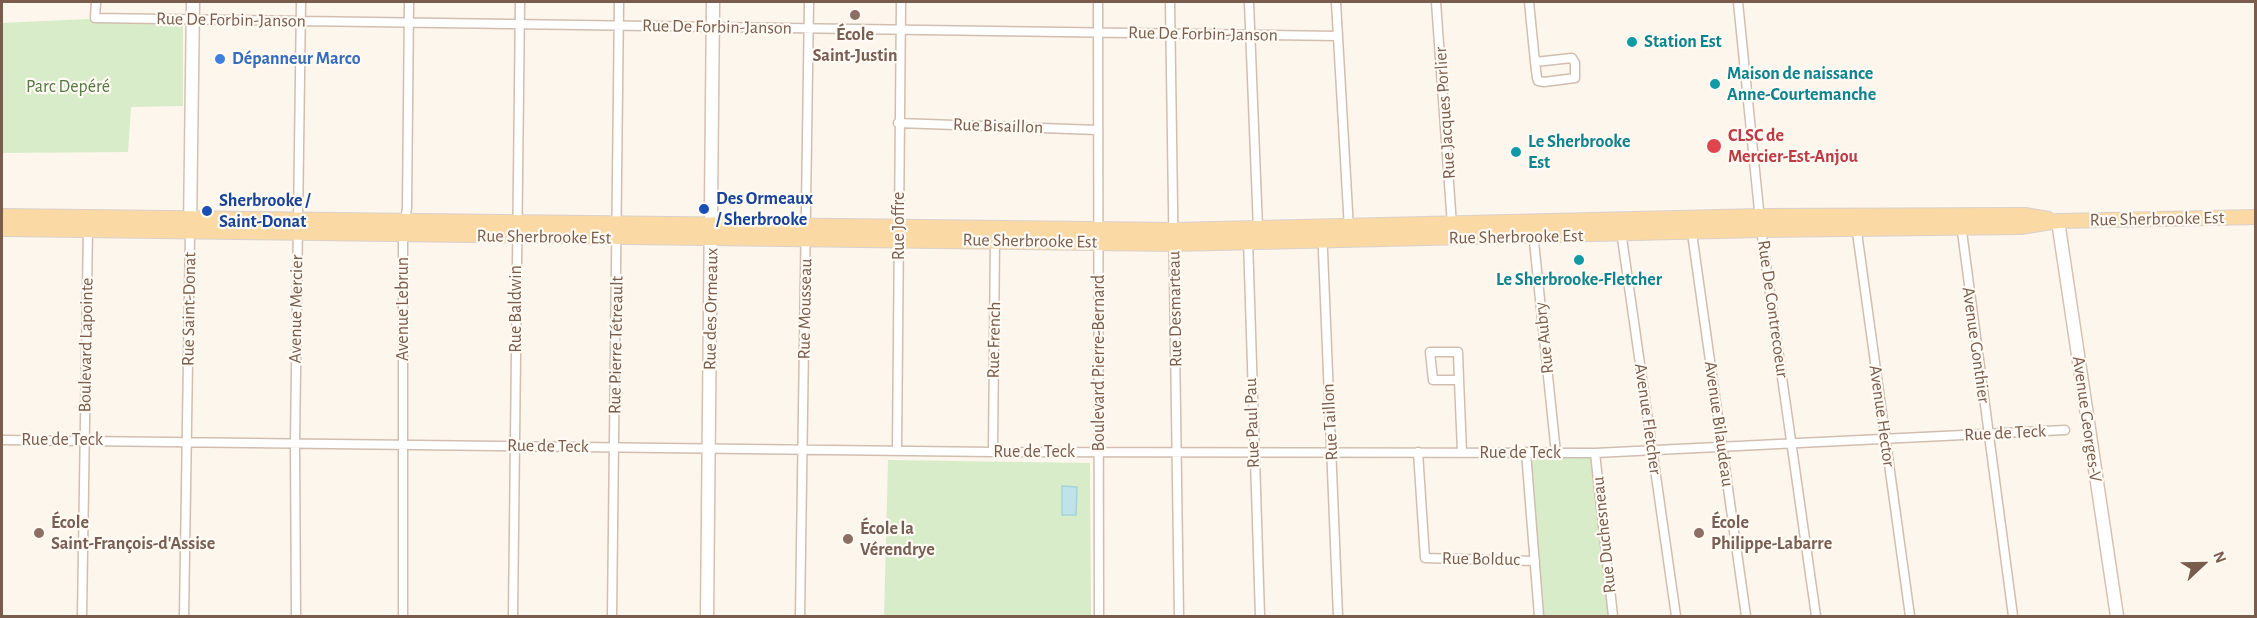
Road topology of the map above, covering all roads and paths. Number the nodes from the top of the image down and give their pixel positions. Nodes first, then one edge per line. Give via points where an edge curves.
1 (96, 2) edge
2 (193, 2) edge
3 (301, 2) edge
4 (409, 2) edge
5 (520, 2) edge
6 (619, 2) edge
7 (713, 2) edge
8 (809, 2) edge
9 (901, 2) edge
10 (1098, 2) edge
11 (1170, 2) edge
12 (1249, 2) edge
13 (1336, 2) edge
14 (1436, 2) edge
15 (1528, 2) edge
16 (1738, 2) edge
17 (193, 20) junction
18 (301, 21) junction
19 (409, 23) junction
20 (520, 24) junction
21 (619, 26) junction
22 (713, 27) junction
23 (809, 28) junction
24 (900, 30) junction
25 (1097, 33) junction
26 (1171, 34) junction
27 (1250, 35) junction
28 (1338, 36) junction
29 (1535, 62) junction
30 (898, 123) junction
31 (1098, 130) junction
32 (2, 216) edge
33 (2256, 217) edge
34 (298, 218) junction
35 (517, 221) junction
36 (1960, 221) junction
37 (2058, 221) junction
38 (1855, 222) junction
39 (617, 223) junction
40 (1760, 223) junction
41 (88, 224) junction
42 (1452, 225) junction
43 (190, 226) junction
44 (1690, 226) junction
45 (404, 227) junction
46 (1621, 227) junction
47 (2, 229) edge
48 (1532, 230) junction
49 (712, 232) junction
50 (806, 233) junction
51 (899, 233) junction
52 (1251, 233) junction
53 (1349, 233) junction
54 (995, 234) junction
55 (1322, 234) junction
56 (297, 235) junction
57 (1098, 235) junction
58 (516, 236) junction
59 (1173, 237) junction
60 (617, 238) junction
61 (1459, 380) junction
62 (2065, 430) dead end
63 (1988, 434) junction
64 (84, 439) junction
65 (1885, 439) junction
66 (2, 440) edge
67 (187, 441) junction
68 (295, 442) junction
69 (1791, 443) junction
70 (404, 444) junction
71 (515, 445) junction
72 (615, 447) junction
73 (1722, 447) junction
74 (709, 448) junction
75 (803, 449) junction
76 (897, 450) junction
77 (1653, 450) junction
78 (1100, 452) junction
79 (1178, 452) junction
80 (1253, 452) junction
81 (1332, 452) junction
82 (1418, 452) junction
83 (1462, 452) junction
84 (1526, 452) junction
85 (993, 453) junction
86 (1556, 453) junction
87 (1595, 453) junction
88 (1534, 561) junction
89 (82, 616) edge
90 (184, 616) edge
91 (296, 616) edge
92 (403, 616) edge
93 (513, 616) edge
94 (612, 616) edge
95 (707, 616) edge
96 (800, 616) edge
97 (1099, 616) edge
98 (1179, 616) edge
99 (1260, 616) edge
100 (1338, 616) edge
101 (1539, 616) edge
102 (1613, 616) edge
103 (1676, 616) edge
104 (1746, 616) edge
105 (1816, 616) edge
106 (1910, 616) edge
107 (2013, 616) edge
108 (2117, 616) edge

1 - 17 street, Rue De Forbin-Janson via 95,18
2 - 17 street, Rue Saint-Donat
3 - 18 street, Avenue Mercier
4 - 19 street, Avenue Lebrun
5 - 20 street, Rue Baldwin
6 - 21 street, Rue Pierre Tétreault
7 - 22 street, Rue des Ormeaux
8 - 23 street, Rue Mousseau
9 - 24 street, Rue Joffre
10 - 25 street, Boulevard Pierre-Bernard
11 - 26 street, Rue Desmarteau
12 - 27 street, Rue Paul Pau
13 - 28 street
14 - 42 street, Rue Jacques Porlier
15 - 29 street
16 - 40 street, Rue De Contrecoeur
17 - 18 street, Rue De Forbin-Janson
17 - 43 street, Rue Saint-Donat
18 - 19 street, Rue De Forbin-Janson
18 - 34 street, Avenue Mercier
19 - 20 street, Rue De Forbin-Janson
19 - 45 street, Avenue Lebrun
20 - 21 street, Rue De Forbin-Janson
20 - 35 street, Rue Baldwin
21 - 22 street, Rue De Forbin-Janson
21 - 39 street, Rue Pierre Tétreault
22 - 23 street, Rue De Forbin-Janson
22 - 49 street, Rue des Ormeaux
23 - 24 street, Rue De Forbin-Janson
23 - 50 street, Rue Mousseau
24 - 25 street, Rue De Forbin-Janson
24 - 30 street, Rue Joffre
25 - 26 street, Rue De Forbin-Janson
25 - 31 street, Boulevard Pierre-Bernard
26 - 27 street, Rue De Forbin-Janson
26 - 59 street, Rue Desmarteau
27 - 28 street, Rue De Forbin-Janson
27 - 52 street, Rue Paul Pau
28 - 53 street
29 - 29 street via 1540,82 1572,80 1576,75 1572,58
30 - 31 street, Rue Bisaillon
30 - 51 street, Rue Joffre
31 - 57 street, Boulevard Pierre-Bernard
32 - 41 main road, Rue Sherbrooke Est
33 - 37 main road, Rue Sherbrooke Est
34 - 43 main road, Rue Sherbrooke Est
34 - 45 main road, Rue Sherbrooke Est
34 - 56 street, Avenue Mercier
35 - 39 main road, Rue Sherbrooke Est
35 - 45 main road, Rue Sherbrooke Est
35 - 58 street, Rue Baldwin
36 - 37 main road, Rue Sherbrooke Est via 2025,215
36 - 38 main road, Rue Sherbrooke Est
36 - 63 street, Avenue Gonthier
37 - 108 street, Avenue Georges-V
38 - 40 main road, Rue Sherbrooke Est
38 - 65 street, Avenue Hector
39 - 49 main road, Rue Sherbrooke Est
39 - 60 street, Rue Pierre Tétreault
40 - 44 main road, Rue Sherbrooke Est
40 - 69 street, Rue De Contrecoeur
41 - 43 main road, Rue Sherbrooke Est
41 - 47 main road, Rue Sherbrooke Est
41 - 64 street, Boulevard Lapointe
42 - 48 main road, Rue Sherbrooke Est
42 - 53 main road, Rue Sherbrooke Est
43 - 56 main road, Rue Sherbrooke Est
43 - 67 street, Rue Saint-Donat
44 - 46 main road, Rue Sherbrooke Est
44 - 73 street, Avenue Bilaudeau
45 - 56 main road, Rue Sherbrooke Est
45 - 58 main road, Rue Sherbrooke Est
45 - 70 street, Avenue Lebrun
46 - 48 main road, Rue Sherbrooke Est
46 - 77 street, Avenue Fletcher
48 - 53 main road, Rue Sherbrooke Est
48 - 86 street, Rue Aubry
49 - 50 main road, Rue Sherbrooke Est
49 - 60 main road, Rue Sherbrooke Est
49 - 74 street, Rue des Ormeaux
50 - 51 main road, Rue Sherbrooke Est
50 - 75 street, Rue Mousseau
51 - 54 main road, Rue Sherbrooke Est
51 - 76 street, Rue Joffre
52 - 55 main road, Rue Sherbrooke Est
52 - 59 main road, Rue Sherbrooke Est
52 - 80 street, Rue Paul Pau
53 - 55 main road, Rue Sherbrooke Est
54 - 57 main road, Rue Sherbrooke Est
54 - 85 street, Rue French
55 - 81 street, Rue Taillon
56 - 68 street, Avenue Mercier
57 - 59 main road, Rue Sherbrooke Est
57 - 78 street, Boulevard Pierre-Bernard
58 - 60 main road, Rue Sherbrooke Est
58 - 71 street, Rue Baldwin
59 - 79 street, Rue Desmarteau
60 - 72 street, Rue Pierre Tétreault
61 - 61 street via 1433,380 1430,352 1458,352
61 - 83 street
62 - 63 street, Rue de Teck
63 - 65 street, Rue de Teck
63 - 107 street, Avenue Gonthier
64 - 66 street, Rue de Teck
64 - 67 street, Rue de Teck
64 - 89 street, Boulevard Lapointe
65 - 69 street, Rue de Teck
65 - 106 street, Avenue Hector
67 - 68 street, Rue de Teck
67 - 90 street, Rue Saint-Donat
68 - 70 street, Rue de Teck
68 - 91 street, Avenue Mercier
69 - 73 street, Rue de Teck
69 - 105 street, Rue De Contrecoeur
70 - 71 street, Rue de Teck
70 - 92 street, Avenue Lebrun
71 - 72 street, Rue de Teck
71 - 93 street, Rue Baldwin
72 - 74 street, Rue de Teck
72 - 94 street, Rue Pierre Tétreault
73 - 77 street, Rue de Teck
73 - 104 street, Avenue Bilaudeau
74 - 75 street, Rue de Teck
74 - 95 street, Rue des Ormeaux
75 - 76 street, Rue de Teck
75 - 96 street, Rue Mousseau
76 - 85 street, Rue de Teck
77 - 87 street, Rue de Teck
77 - 103 street, Avenue Fletcher
78 - 79 street, Rue de Teck
78 - 85 street, Rue de Teck
78 - 97 street, Boulevard Pierre-Bernard
79 - 80 street, Rue de Teck
79 - 98 street, Rue Desmarteau
80 - 81 street, Rue de Teck
80 - 99 street, Rue Paul Pau
81 - 82 street, Rue de Teck
81 - 100 street, Rue Taillon
82 - 83 street, Rue de Teck
82 - 88 street, Rue Bolduc via 1425,558
83 - 84 street, Rue de Teck
84 - 86 street, Rue de Teck
84 - 88 street
86 - 87 street, Rue de Teck
87 - 102 street, Rue Duchesneau
88 - 101 street

